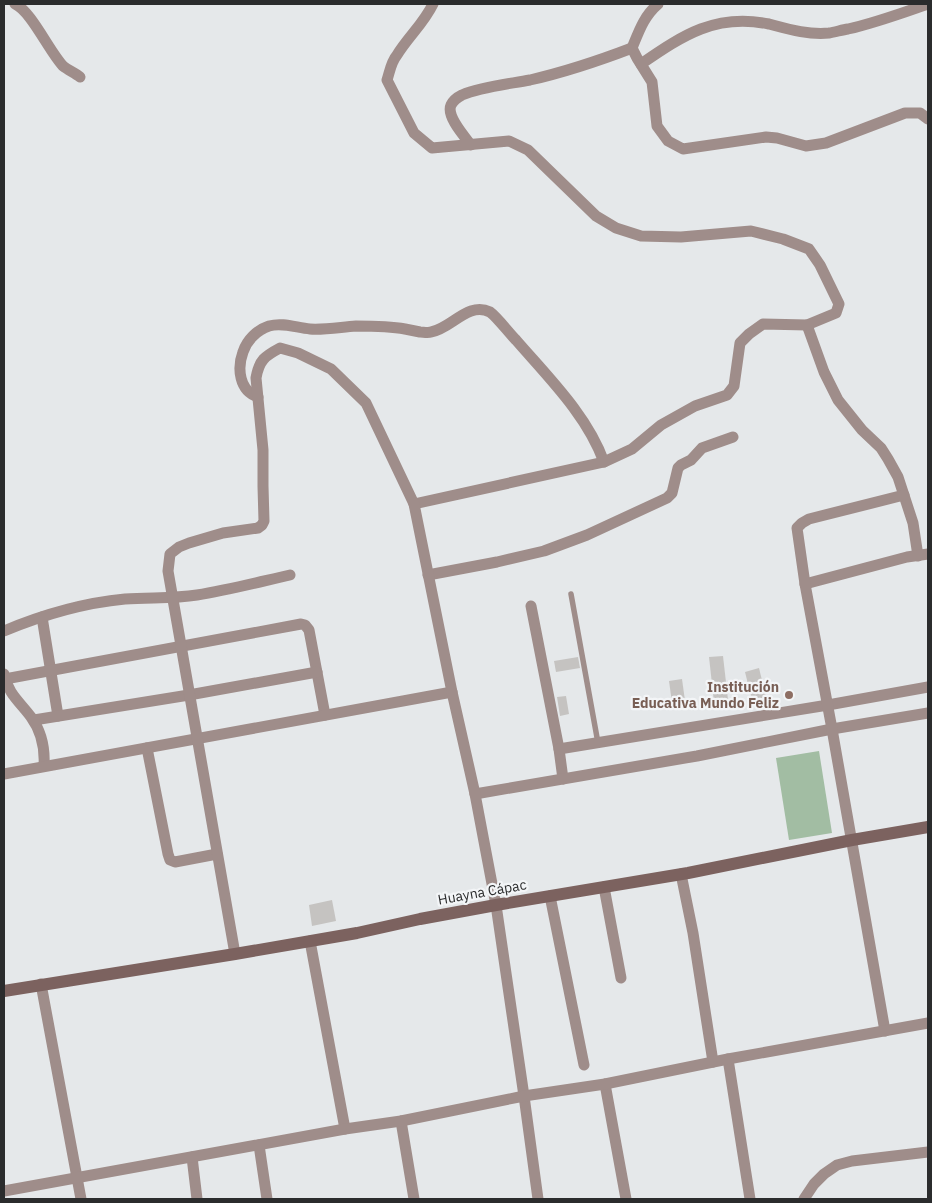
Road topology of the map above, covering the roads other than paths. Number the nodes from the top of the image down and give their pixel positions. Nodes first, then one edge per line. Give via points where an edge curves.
1 (15, 4) edge
2 (433, 4) edge
3 (658, 4) edge
4 (928, 4) edge
5 (632, 48) junction
6 (641, 64) junction
7 (80, 76) dead end
8 (928, 118) edge
9 (471, 145) junction
10 (807, 325) junction
11 (258, 397) junction
12 (733, 437) dead end
13 (604, 462) junction
14 (904, 495) junction
15 (414, 504) junction
16 (923, 555) edge
17 (290, 575) dead end
18 (428, 575) junction
19 (805, 584) junction
20 (571, 594) dead end
21 (173, 598) junction
22 (531, 606) dead end
23 (42, 617) junction
24 (4, 631) edge
25 (181, 647) junction
26 (51, 671) junction
27 (317, 672) junction
28 (4, 676) edge
29 (928, 687) edge
30 (452, 692) junction
31 (189, 695) junction
32 (828, 705) junction
33 (928, 714) edge
34 (326, 715) junction
35 (58, 716) junction
36 (34, 720) junction
37 (832, 729) junction
38 (197, 739) junction
39 (598, 743) junction
40 (147, 748) junction
41 (558, 749) junction
42 (44, 766) junction
43 (4, 774) edge
44 (563, 778) junction
45 (475, 794) junction
46 (928, 827) edge
47 (852, 840) junction
48 (217, 854) junction
49 (681, 874) junction
50 (604, 887) junction
51 (550, 896) junction
52 (496, 905) junction
53 (310, 941) junction
54 (235, 954) junction
55 (621, 978) dead end
56 (41, 984) junction
57 (4, 991) edge
58 (928, 1023) edge
59 (885, 1031) junction
60 (728, 1059) junction
61 (713, 1062) junction
62 (584, 1065) dead end
63 (605, 1084) junction
64 (524, 1096) junction
65 (400, 1121) junction
66 (345, 1129) junction
67 (259, 1145) junction
68 (928, 1152) edge
69 (192, 1157) junction
70 (77, 1178) junction
71 (4, 1191) edge
72 (81, 1199) edge
73 (197, 1199) edge
74 (266, 1199) edge
75 (414, 1199) edge
76 (538, 1199) edge
77 (626, 1199) edge
78 (750, 1199) edge
79 (804, 1199) edge

1 - 7 street via 31,19 64,67
2 - 9 street via 396,55 387,80 414,133 432,148
3 - 5 street via 647,15
4 - 6 street via 829,33 754,22 716,24 691,32
5 - 6 street
5 - 9 street via 593,63 462,95 450,106 450,114
6 - 8 street via 652,82 657,126 668,142 683,150 766,138 806,146 826,143 905,113 920,112
9 - 10 street via 509,141 528,150 596,216 616,228 641,236 681,237 751,230 809,249 840,304 836,313
10 - 13 street via 763,324 740,343 734,386 727,395 695,406 661,425 632,449
10 - 14 street via 838,400 881,448
11 - 13 street via 244,386 242,355 259,331 272,325 310,329 374,326 431,332 473,310 484,310 493,314 543,370 594,438
11 - 15 street via 258,368 264,358 280,348 331,369 366,403
11 - 21 street via 264,521 258,528 223,533 179,547 170,554 168,571
12 - 18 street via 702,448 681,465 672,493 667,498 588,535 544,551
13 - 15 street
14 - 16 street
14 - 19 street via 802,523 797,528
15 - 18 street
16 - 19 street
17 - 21 street
18 - 30 street
19 - 32 street
20 - 39 lane
21 - 23 street via 103,602
21 - 25 street
22 - 41 street
23 - 24 street
23 - 26 street
25 - 26 street
25 - 27 street via 301,624 309,630
25 - 31 street
26 - 28 street
26 - 35 street
27 - 31 street
27 - 34 street
28 - 36 street via 13,695
29 - 32 street
30 - 34 street
30 - 45 street
31 - 35 street
31 - 38 street
32 - 37 street
32 - 39 street
33 - 37 street
34 - 38 street
35 - 36 street
36 - 42 street via 42,738
37 - 44 street
37 - 47 street
38 - 40 street
38 - 48 street
39 - 41 street
40 - 42 street
40 - 48 street via 170,860 175,862
41 - 44 street
42 - 43 street
44 - 45 street
45 - 52 street
46 - 47 street, Huayna Cápac
47 - 49 street, Huayna Cápac
47 - 59 street
48 - 54 street
49 - 50 street, Huayna Cápac
49 - 61 street
50 - 51 street, Huayna Cápac
50 - 55 street
51 - 52 street, Huayna Cápac
51 - 62 street
52 - 53 street, Huayna Cápac
52 - 64 street
53 - 54 street, Huayna Cápac
53 - 66 street
54 - 56 street, Huayna Cápac
56 - 57 street, Huayna Cápac
56 - 70 street
58 - 59 street
59 - 60 street
60 - 61 street
60 - 78 street
61 - 63 street
63 - 64 street
63 - 77 street
64 - 65 street
64 - 76 street
65 - 66 street
65 - 75 street
66 - 67 street
67 - 69 street
67 - 74 street
68 - 79 street via 837,1165 814,1184
69 - 70 street
69 - 73 street
70 - 71 street
70 - 72 street

